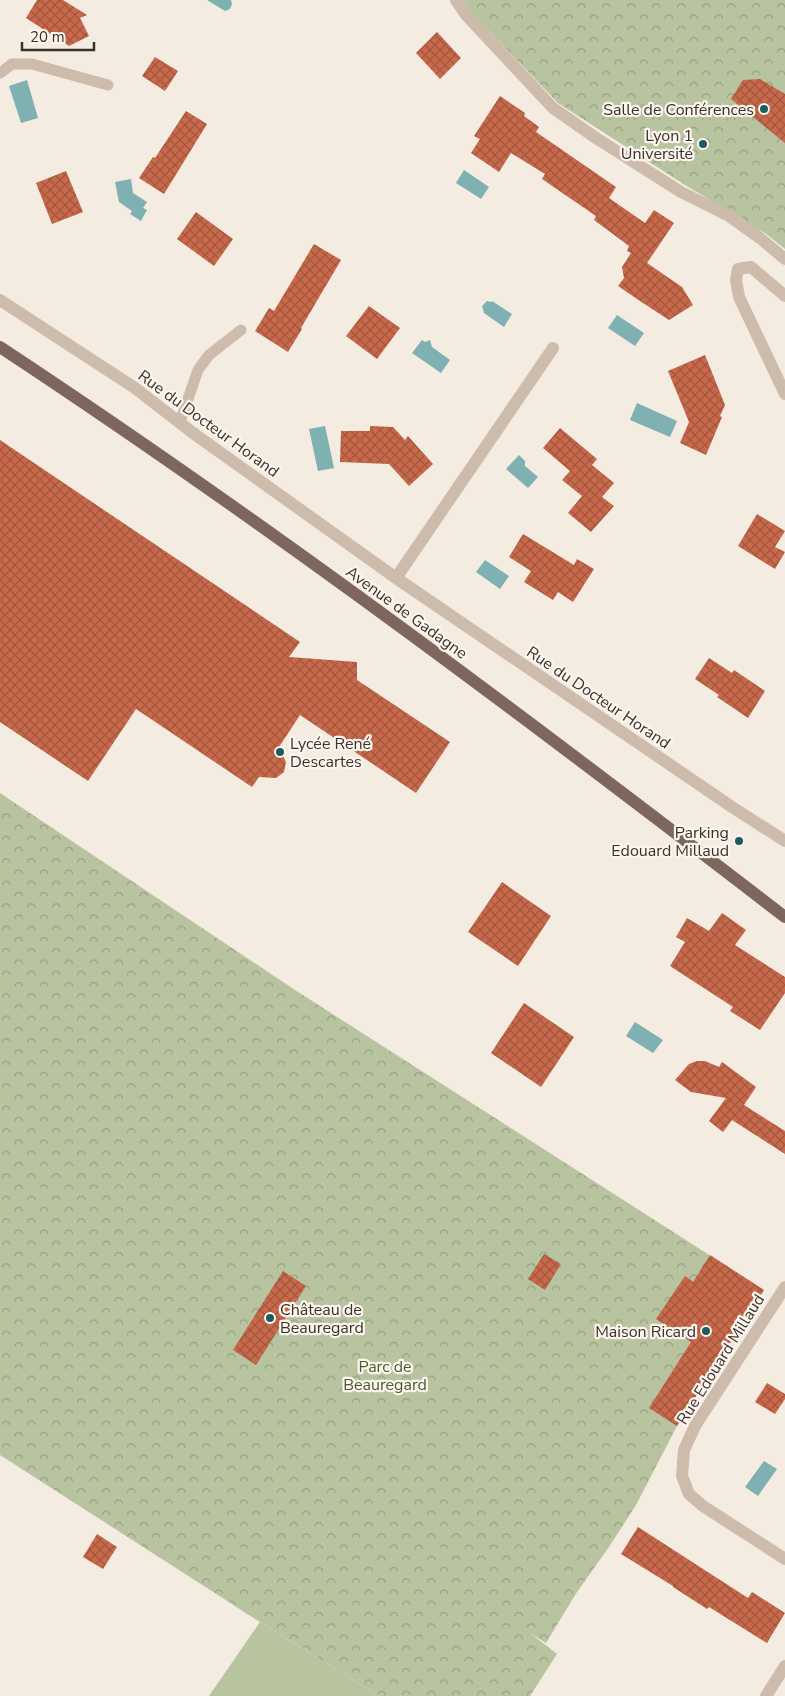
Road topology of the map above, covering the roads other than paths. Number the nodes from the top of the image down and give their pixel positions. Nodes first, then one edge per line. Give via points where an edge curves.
1 (456, 0) edge
2 (0, 73) edge
3 (108, 85) dead end
4 (785, 259) edge
5 (785, 296) edge
6 (0, 300) edge
7 (241, 330) dead end
8 (0, 348) edge
9 (553, 348) dead end
10 (785, 394) edge
11 (180, 422) junction
12 (396, 578) junction
13 (785, 841) edge
14 (785, 917) edge
15 (785, 1287) edge
16 (785, 1559) edge
17 (785, 1666) edge
18 (766, 1696) edge

1 - 4 street via 553,108 681,192 729,216
2 - 3 lane via 12,64 32,64
5 - 10 street via 751,267 738,269 739,297
6 - 11 street, Rue du Docteur Horand via 135,388
7 - 11 lane via 209,355 198,370
8 - 14 main road, Avenue de Gadagne via 213,492 388,617
9 - 12 street
11 - 12 street, Rue du Docteur Horand
12 - 13 street, Rue du Docteur Horand
15 - 16 street, Rue Edouard Millaud via 695,1426 684,1450 682,1476 689,1494 703,1506
17 - 18 street

